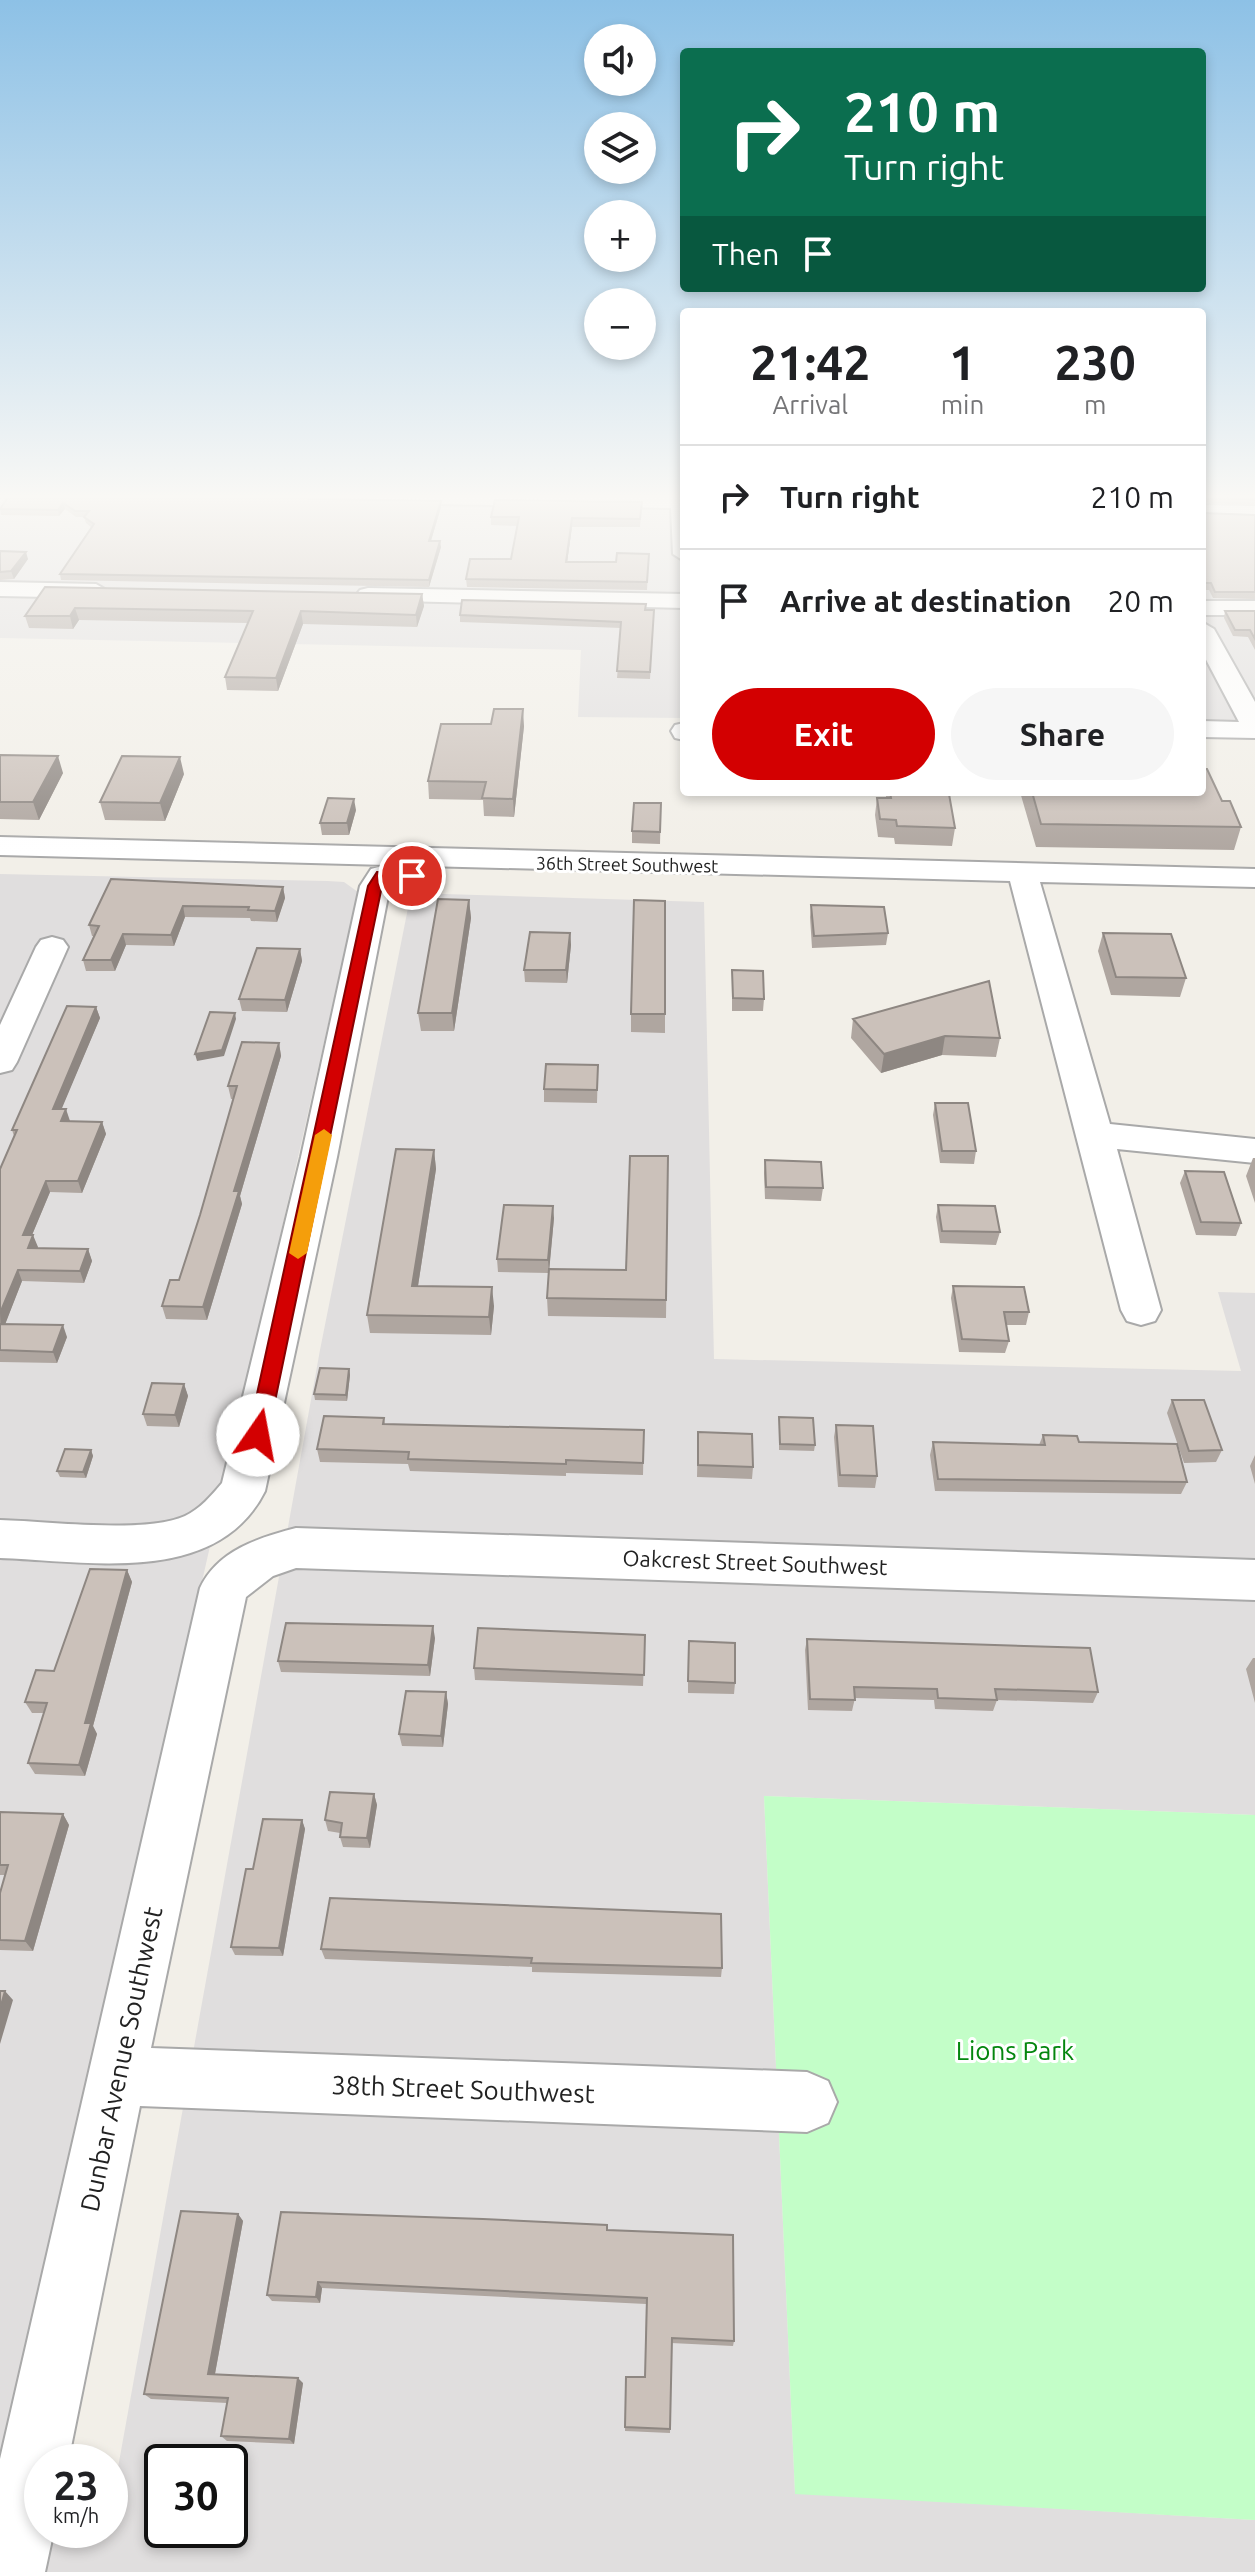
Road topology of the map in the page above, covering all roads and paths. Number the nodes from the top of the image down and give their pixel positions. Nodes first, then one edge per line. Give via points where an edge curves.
1 (1206, 636) edge
2 (1255, 728) edge
3 (1206, 729) edge
4 (0, 846) edge
5 (0, 866) edge
6 (382, 875) junction
7 (1255, 878) edge
8 (1026, 883) junction
9 (1255, 894) edge
10 (52, 947) dead end
11 (0, 1062) edge
12 (1094, 1135) junction
13 (1255, 1151) edge
14 (1141, 1310) dead end
15 (0, 1539) edge
16 (256, 1559) joint
17 (1255, 1580) edge
18 (119, 2076) junction
19 (807, 2102) dead end
20 (10, 2572) edge

1 - 2 street
2 - 3 street
4 - 8 street, 36th Street Southwest
5 - 6 street, 36th Street Southwest
6 - 8 street, 36th Street Southwest
6 - 15 street via 375,886 243,1491 225,1512 193,1533 162,1540
7 - 8 street, 36th Street Southwest
8 - 9 street, 36th Street Southwest
8 - 12 street
10 - 11 street
12 - 13 street
12 - 14 street
16 - 17 street, Oakcrest Street Southwest via 296,1548 420,1550
16 - 18 street, Dunbar Avenue Southwest via 224,1588
18 - 19 street, 38th Street Southwest
18 - 20 street, Dunbar Avenue Southwest

